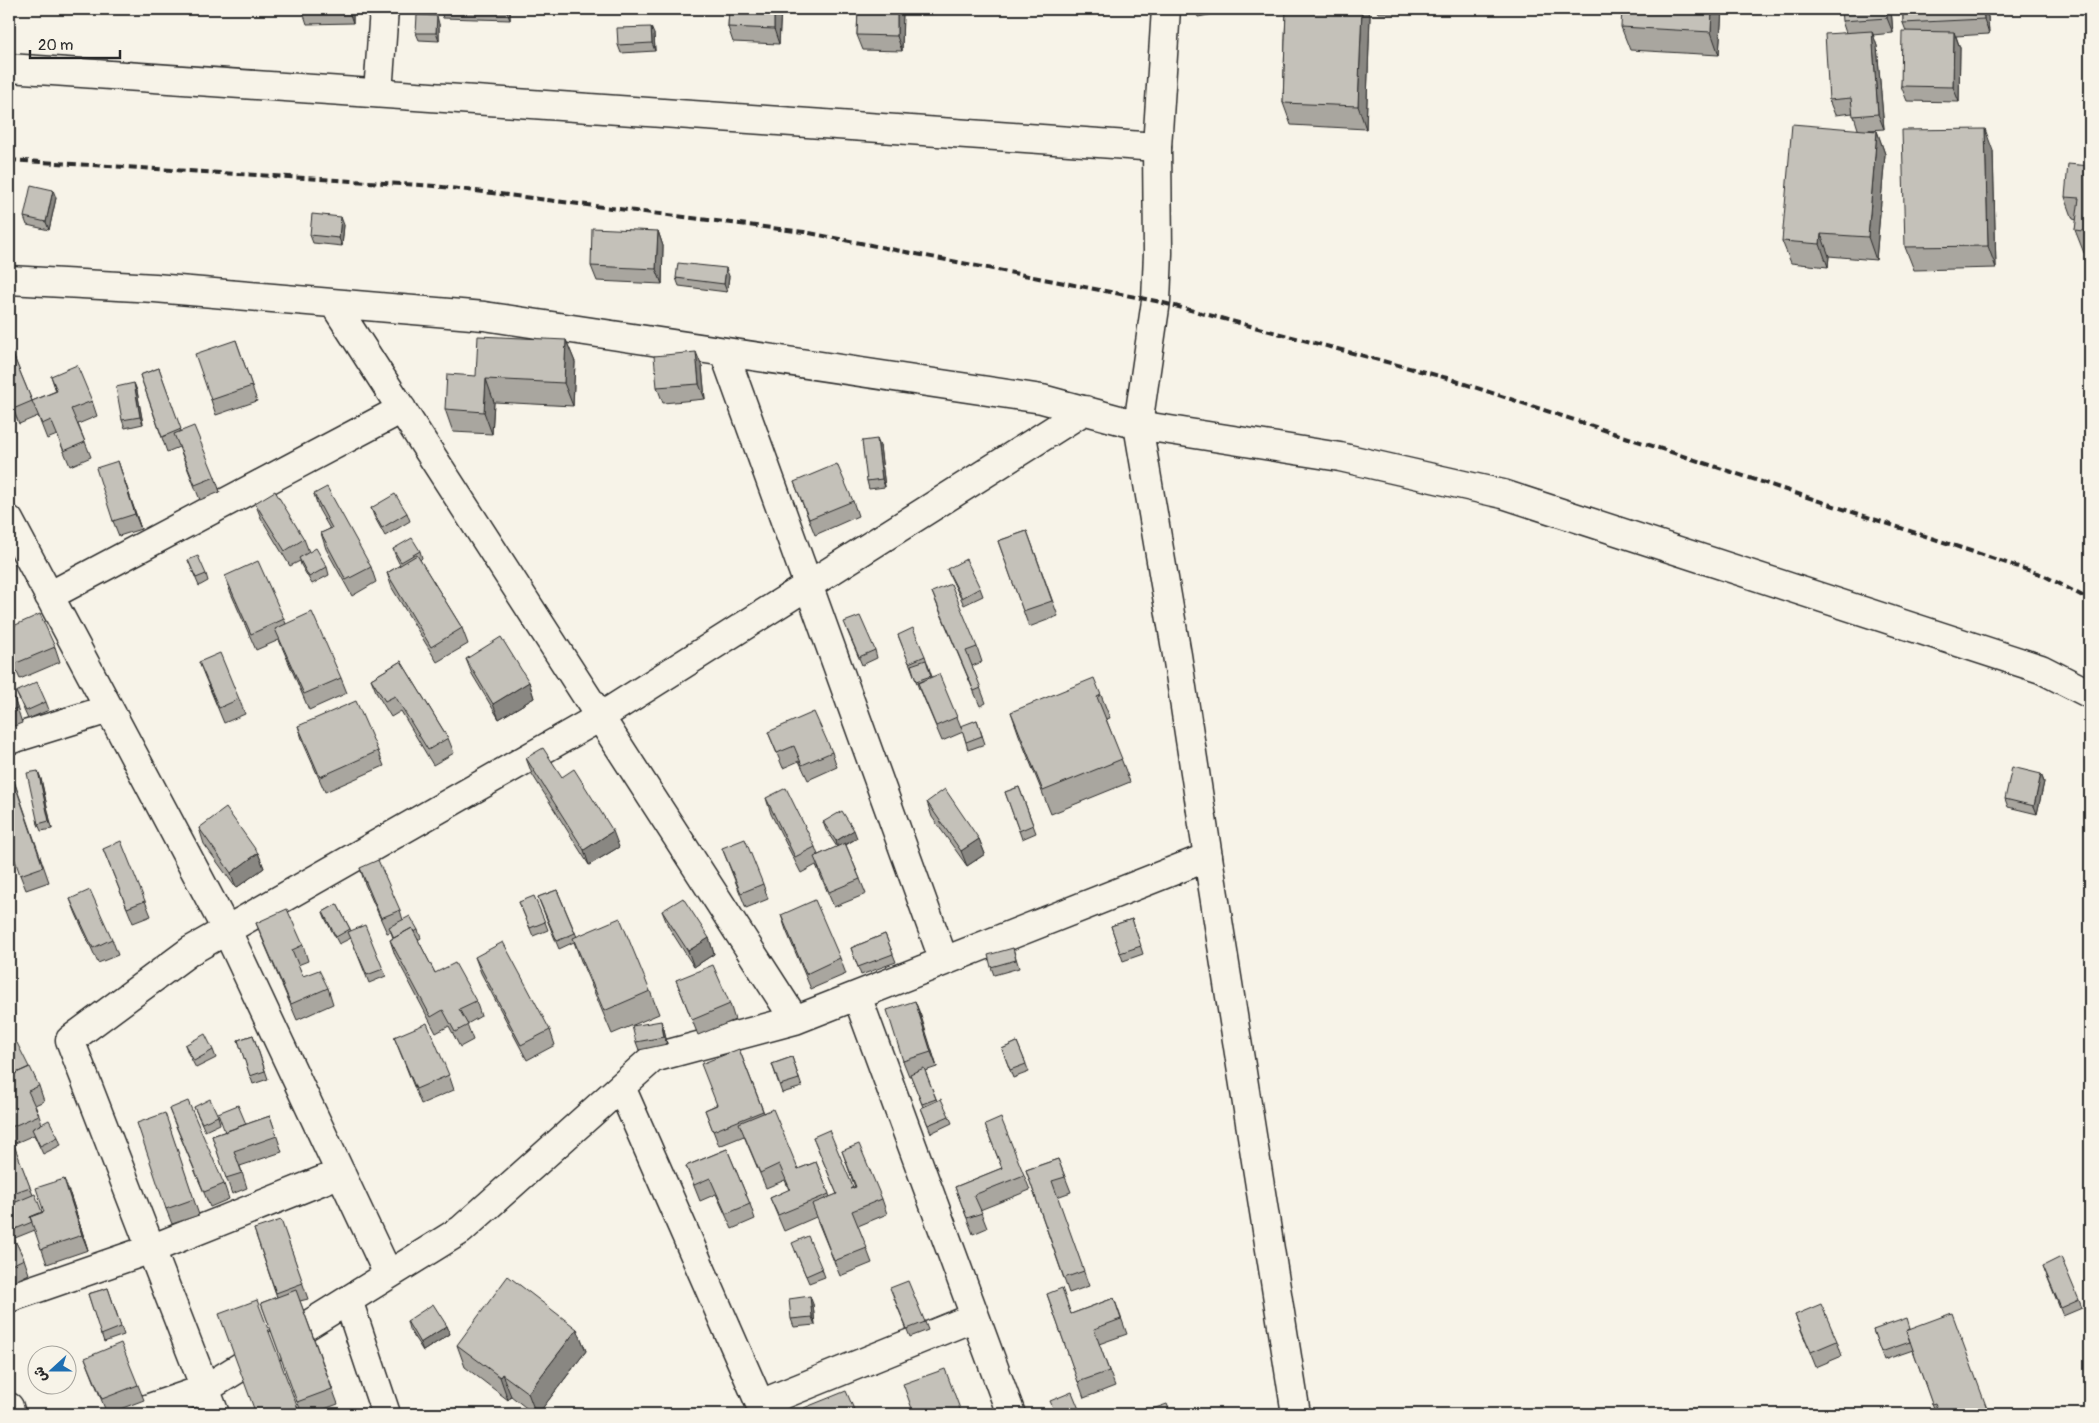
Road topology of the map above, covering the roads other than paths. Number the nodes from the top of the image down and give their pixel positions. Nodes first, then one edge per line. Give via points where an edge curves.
1 (384, 9) edge
2 (1166, 9) edge
3 (9, 68) edge
4 (378, 93) junction
5 (1156, 147) junction
6 (9, 280) edge
7 (334, 304) junction
8 (724, 352) junction
9 (402, 409) junction
10 (1085, 410) junction
11 (1138, 425) junction
12 (9, 520) edge
13 (808, 586) junction
14 (49, 596) junction
15 (2090, 694) edge
16 (110, 709) junction
17 (600, 717) junction
18 (9, 740) edge
19 (1208, 857) junction
20 (227, 931) junction
21 (944, 962) junction
22 (857, 996) junction
23 (795, 1020) junction
24 (621, 1087) junction
25 (341, 1174) junction
26 (151, 1249) junction
27 (388, 1274) junction
28 (9, 1298) edge
29 (348, 1300) junction
30 (975, 1316) junction
31 (205, 1389) junction
32 (9, 1407) edge
33 (752, 1409) edge
34 (11, 1414) edge
35 (132, 1414) edge
36 (215, 1414) edge
37 (386, 1414) edge
38 (1011, 1414) edge
39 (1296, 1414) edge

1 - 4 street
2 - 5 street
3 - 4 street
4 - 5 street
5 - 11 street via 1156,301
6 - 7 street via 155,288
7 - 8 street via 484,316
7 - 9 street
8 - 10 street via 1042,399
8 - 13 street
9 - 14 street
9 - 17 street
10 - 11 street
10 - 13 street
11 - 15 street via 1340,457 1503,494 2041,669
11 - 19 street via 1178,655
12 - 14 street
13 - 17 street
13 - 21 street
14 - 16 street
16 - 18 street
16 - 20 street
17 - 20 street
17 - 23 street
19 - 21 street
19 - 39 street
20 - 25 street
20 - 26 street via 190,952 70,1040
21 - 22 street
22 - 23 street
22 - 30 street
23 - 24 street via 653,1058
24 - 27 street via 460,1230
24 - 33 street
25 - 26 street
25 - 27 street
26 - 28 street
26 - 31 street
27 - 29 street
29 - 31 street
29 - 37 street
30 - 33 street
30 - 38 street
31 - 35 street
31 - 36 street
32 - 34 street

